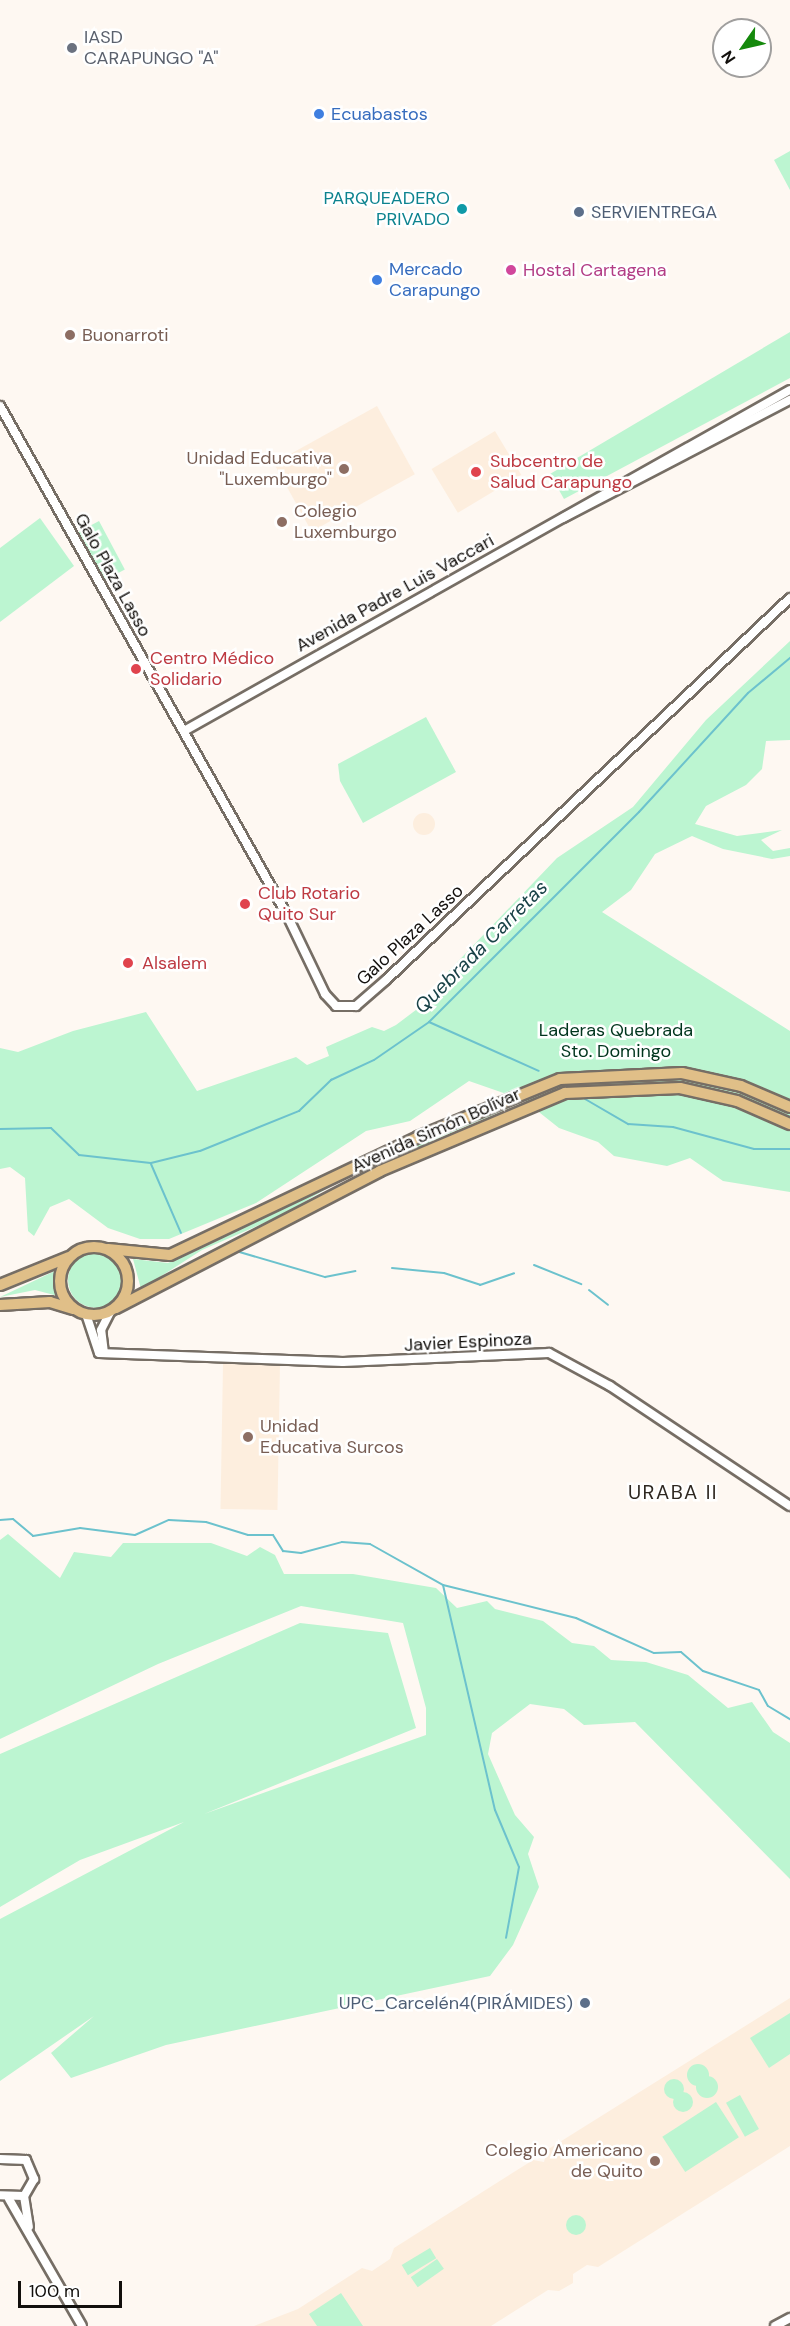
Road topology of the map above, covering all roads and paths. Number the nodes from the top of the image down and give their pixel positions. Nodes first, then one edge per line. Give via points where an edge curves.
1 (790, 390) edge
2 (790, 400) edge
3 (0, 406) edge
4 (560, 519) junction
5 (790, 598) edge
6 (184, 731) junction
7 (790, 1107) edge
8 (790, 1124) edge
9 (108, 1249) junction
10 (70, 1257) junction
11 (0, 1285) edge
12 (0, 1305) edge
13 (113, 1310) junction
14 (81, 1312) junction
15 (104, 1353) junction
16 (790, 1506) edge
17 (0, 2159) edge
18 (0, 2195) edge
19 (24, 2196) junction
20 (9, 2199) junction
21 (30, 2230) junction
22 (790, 2318) edge
23 (82, 2326) edge
24 (775, 2326) edge

1 - 4 main road, Avenida Padre Luis Vaccari
2 - 4 main road, Avenida Padre Luis Vaccari
3 - 6 street, Galo Plaza Lasso
4 - 6 main road, Avenida Padre Luis Vaccari
5 - 6 street, Galo Plaza Lasso via 356,1006 336,1006 325,994
7 - 9 highway, Avenida Simón Bolívar via 741,1086 682,1073 560,1079 170,1255
8 - 13 highway, Avenida Simón Bolívar via 695,1090 640,1086 565,1093 380,1171
9 - 10 highway, Avenida Simón Bolívar via 89,1246
9 - 13 highway via 123,1262 129,1281
10 - 11 highway, Avenida Simón Bolívar
10 - 14 highway via 60,1284
12 - 14 highway, Avenida Simón Bolívar via 50,1302
13 - 14 highway, Avenida Simón Bolívar
13 - 15 street via 101,1330
14 - 15 street, Javier Espinoza via 96,1335 95,1352
15 - 16 street, Javier Espinoza via 343,1362 549,1353 610,1386
17 - 19 street via 15,2156 29,2164 34,2179
18 - 20 street
19 - 20 street
19 - 21 street
20 - 21 street
21 - 23 street
22 - 24 street

